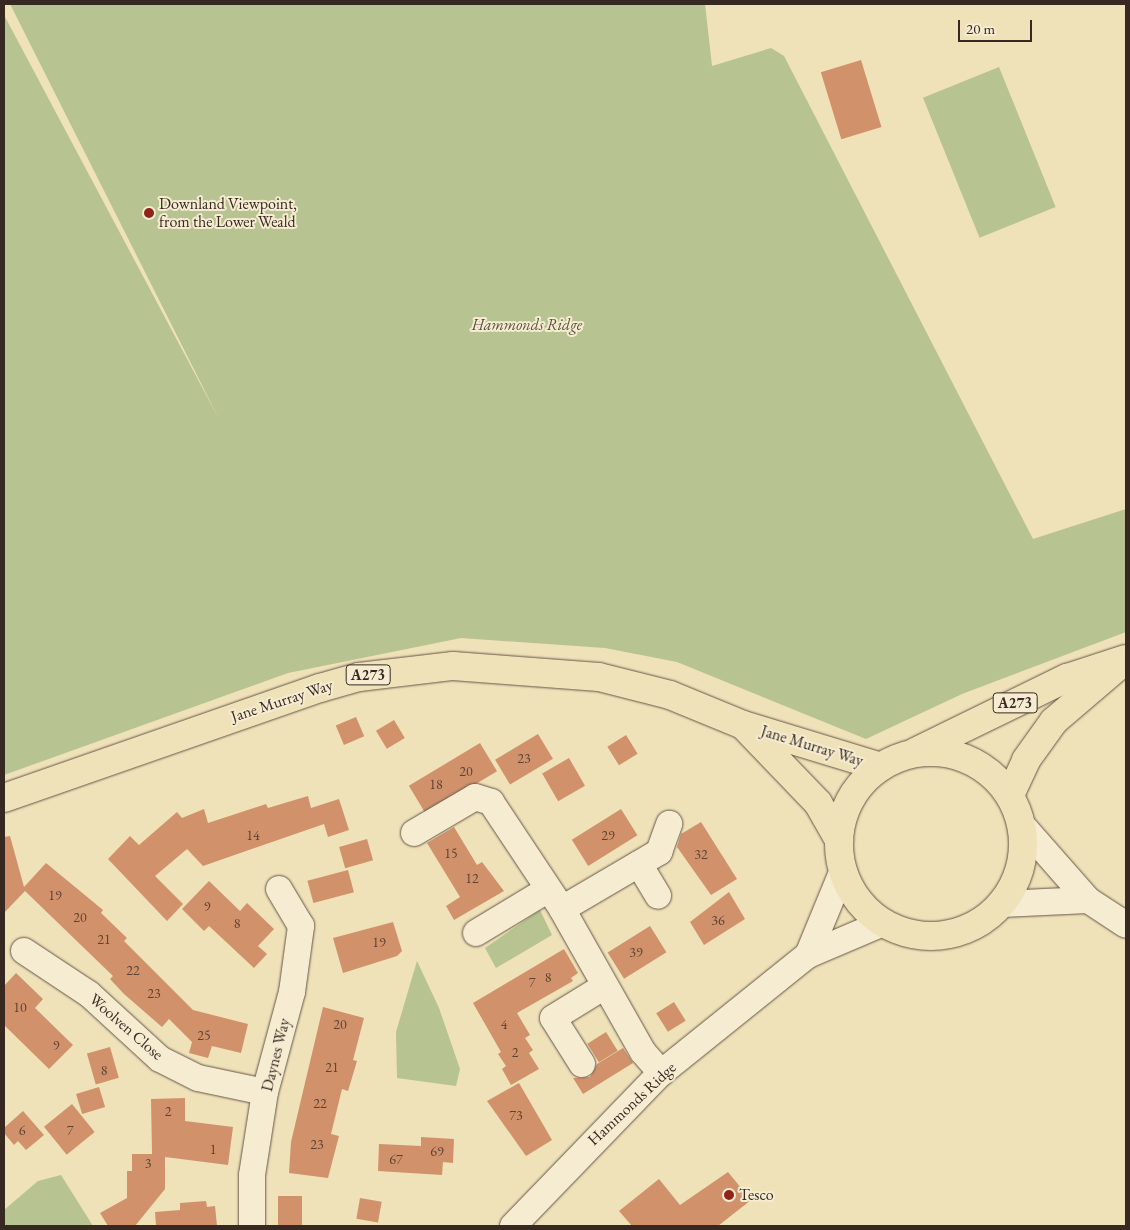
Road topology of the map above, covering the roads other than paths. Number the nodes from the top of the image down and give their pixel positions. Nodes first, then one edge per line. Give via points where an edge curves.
1 (1125, 660) edge
2 (743, 725) junction
3 (910, 755) junction
4 (881, 767) junction
5 (1010, 795) junction
6 (4, 798) edge
7 (669, 824) dead end
8 (1022, 825) junction
9 (414, 833) dead end
10 (839, 840) junction
11 (639, 864) junction
12 (842, 870) junction
13 (279, 889) dead end
14 (658, 896) dead end
15 (554, 899) junction
16 (1088, 900) junction
17 (1002, 904) junction
18 (883, 923) junction
19 (1126, 925) edge
20 (476, 933) dead end
21 (24, 951) dead end
22 (808, 956) junction
23 (605, 986) junction
24 (582, 1064) dead end
25 (661, 1073) junction
26 (265, 1092) junction
27 (252, 1226) edge
28 (513, 1226) edge

1 - 3 main road, A273 via 1067,678
1 - 5 main road, A273 via 1054,721 1026,760
2 - 4 main road, Jane Murray Way / A273
2 - 6 main road, Jane Murray Way / A273 via 670,695 599,677 453,666 406,670 359,677 278,700
2 - 10 main road, Jane Murray Way / A273 via 818,803
3 - 4 main road
3 - 5 main road via 938,752 967,759 991,774
4 - 10 main road via 859,787 845,812
5 - 8 main road
7 - 11 street via 659,852
8 - 16 street
8 - 17 main road via 1024,852 1017,879
9 - 15 street via 475,797 491,802
10 - 12 main road
11 - 14 street
11 - 15 street
12 - 18 main road via 865,909
12 - 22 street, Hammonds Ridge
13 - 26 street, Daynes Way via 301,926 292,992
15 - 20 street
15 - 23 street
16 - 17 street
16 - 19 street
17 - 18 main road via 963,931 936,936 909,934
18 - 22 street, Hammonds Ridge
21 - 26 street, Woolven Close via 88,994 160,1060 198,1078
22 - 25 street, Hammonds Ridge
23 - 24 street via 553,1018
23 - 25 street via 643,1052
25 - 28 street, Hammonds Ridge
26 - 27 street, Daynes Way via 252,1175

